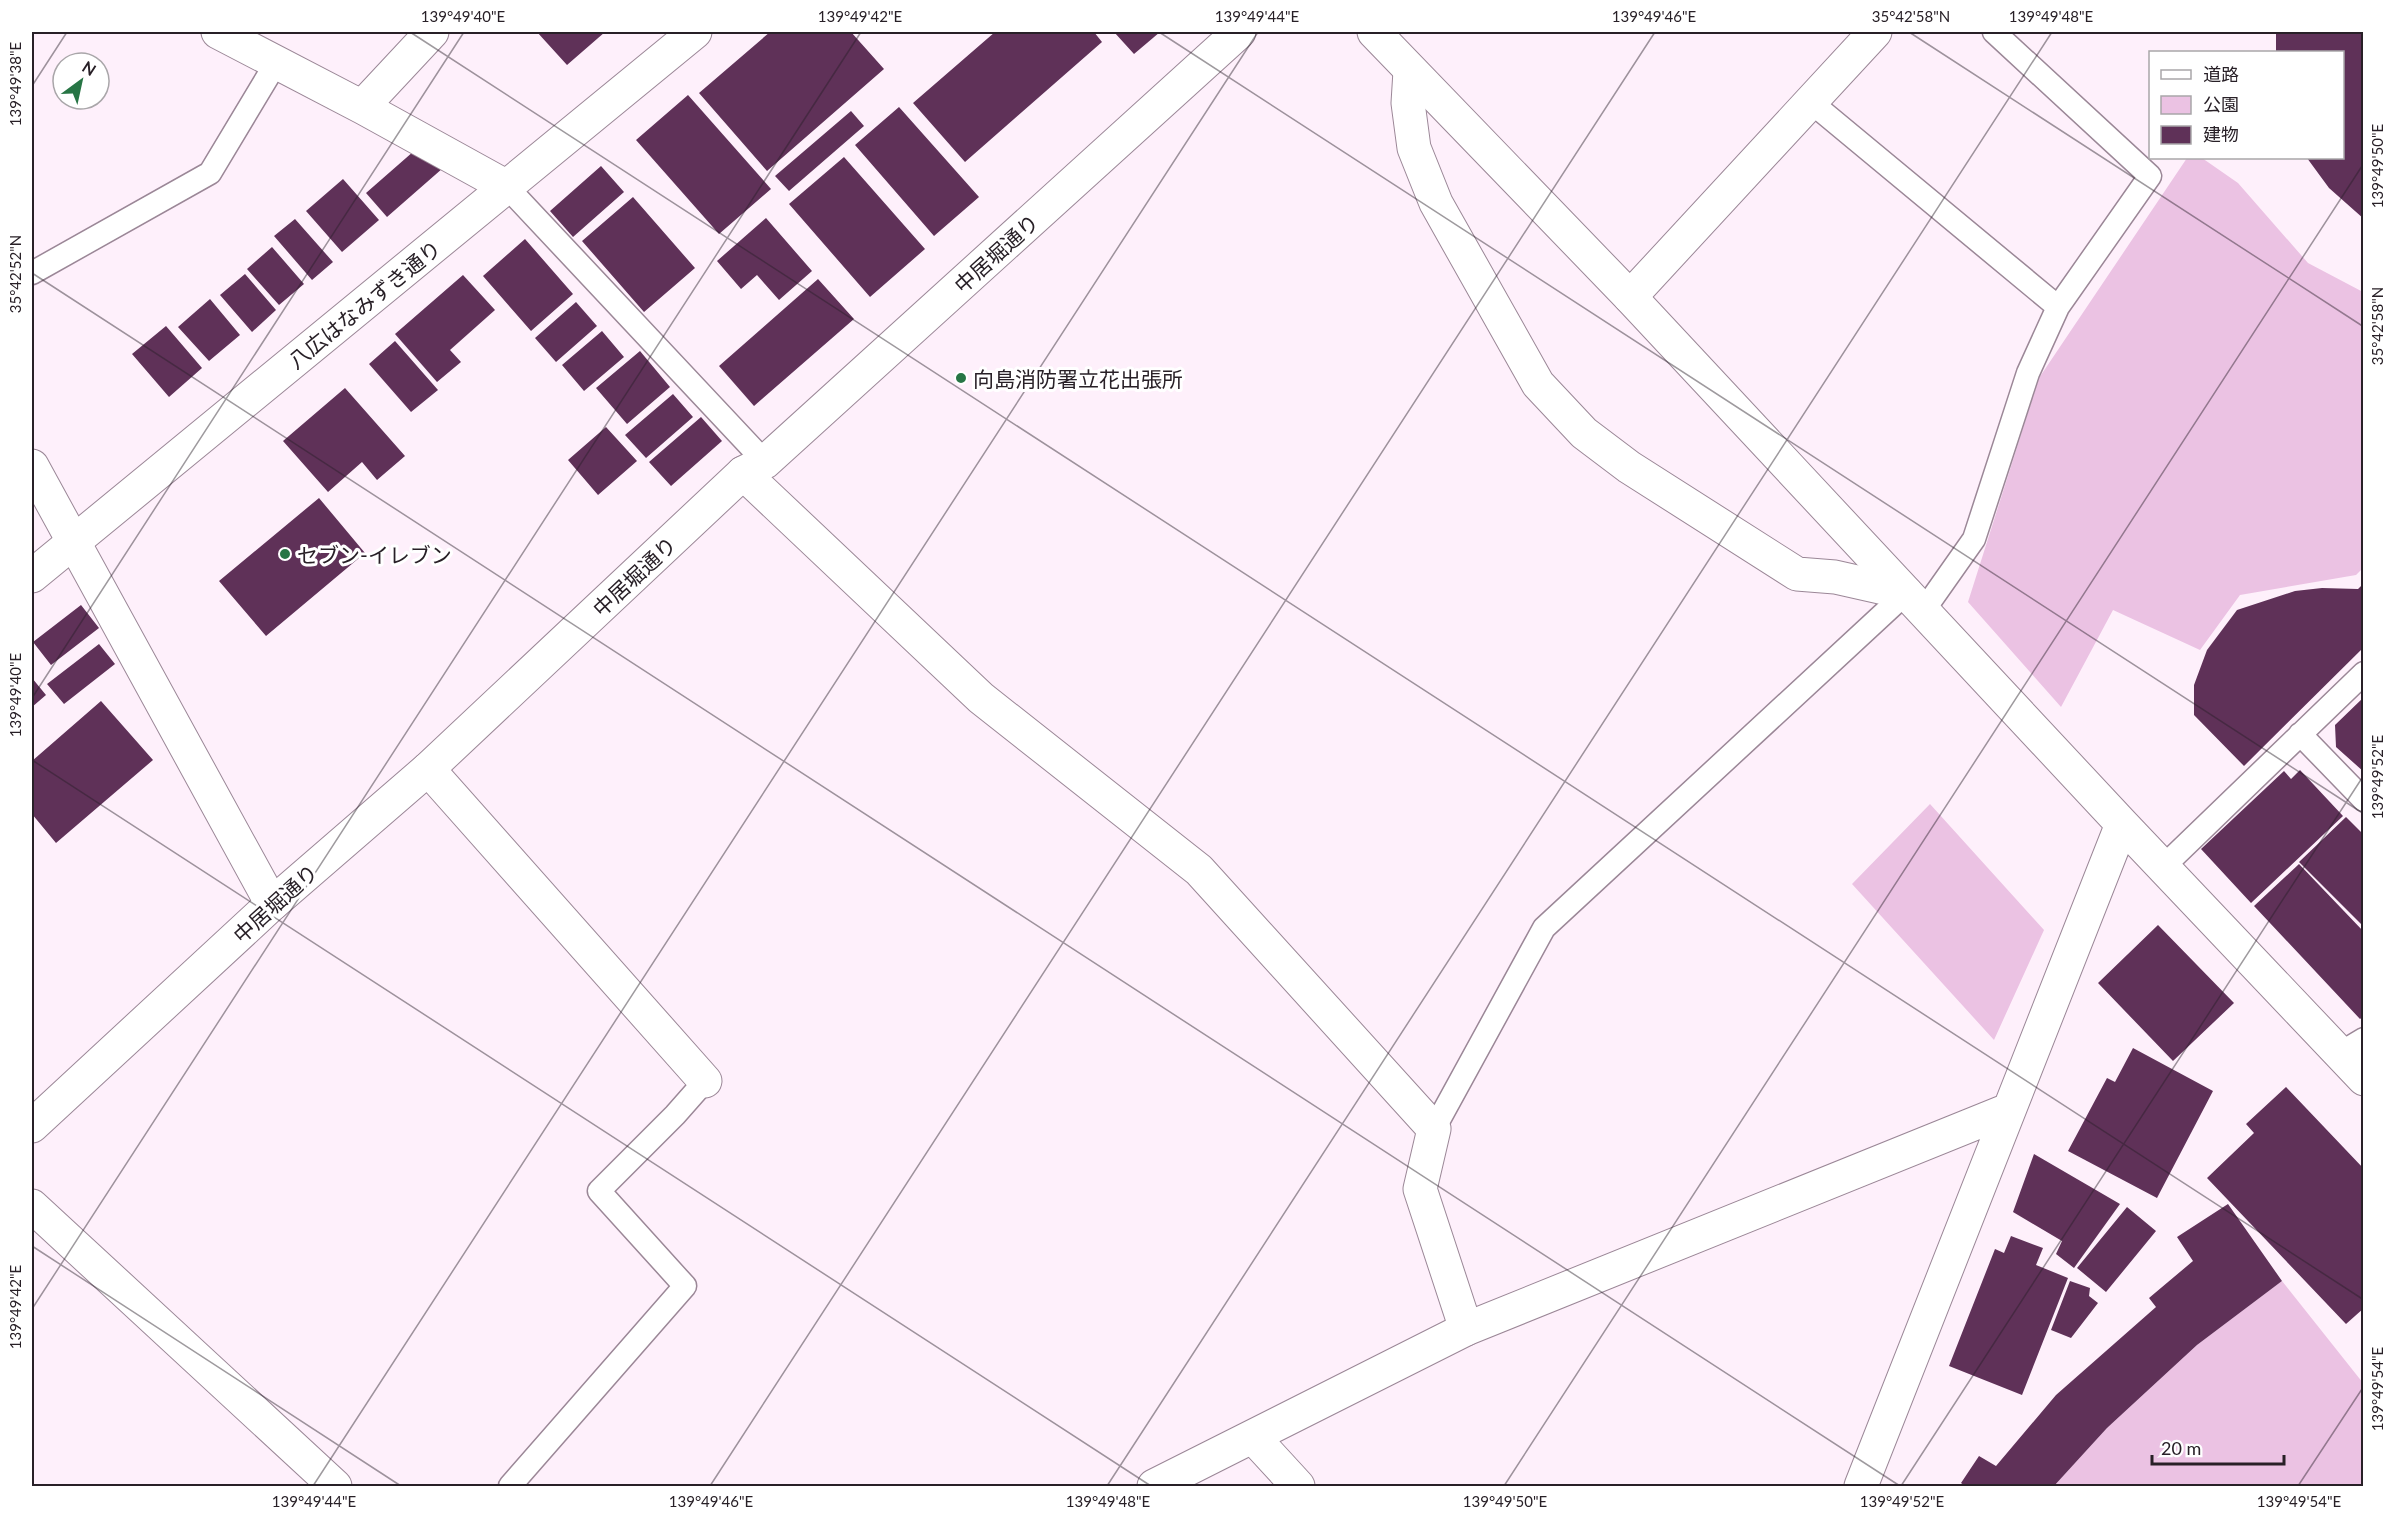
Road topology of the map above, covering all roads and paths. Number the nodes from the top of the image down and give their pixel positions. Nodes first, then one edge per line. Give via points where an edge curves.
1 (218, 32) edge
2 (432, 32) edge
3 (695, 32) edge
4 (1239, 32) edge
5 (1374, 32) edge
6 (1875, 32) edge
7 (1994, 32) edge
8 (276, 63) junction
9 (1410, 70) junction
10 (1812, 103) junction
11 (362, 107) junction
12 (507, 188) junction
13 (32, 273) edge
14 (1630, 297) junction
15 (2058, 307) junction
16 (32, 466) edge
17 (754, 468) junction
18 (74, 542) junction
19 (32, 576) edge
20 (1915, 602) junction
21 (2364, 673) edge
22 (2300, 734) junction
23 (428, 769) junction
24 (2364, 800) edge
25 (2122, 825) junction
26 (2163, 867) junction
27 (272, 904) junction
28 (2351, 1046) edge
29 (2364, 1079) edge
30 (705, 1081) joint
31 (2008, 1110) junction
32 (32, 1126) edge
33 (1434, 1129) junction
34 (32, 1206) edge
35 (1466, 1329) junction
36 (1253, 1437) junction
37 (335, 1486) edge
38 (510, 1486) edge
39 (1155, 1486) edge
40 (1298, 1486) edge
41 (1862, 1486) edge

1 - 8 street
2 - 11 street
3 - 12 street, 八広はなみずき通り
4 - 17 street, 中居堀通り
5 - 9 street
6 - 10 street
7 - 15 lane via 2150,176
8 - 11 street
8 - 13 lane via 210,174
9 - 14 street
9 - 20 street via 1408,103 1414,148 1436,203 1538,384 1584,433 1629,467 1797,574 1835,577
10 - 14 street
10 - 15 lane
11 - 12 street
12 - 17 lane
12 - 18 street, 八広はなみずき通り
14 - 20 street
15 - 20 lane via 2028,373 1974,539
16 - 18 street
17 - 23 street, 中居堀通り
17 - 33 street via 981,698 1199,870
18 - 19 street, 八広はなみずき通り
18 - 27 street
20 - 25 street
20 - 33 lane via 1544,928
21 - 22 lane
22 - 24 lane
22 - 26 lane
23 - 27 street, 中居堀通り
23 - 30 street
25 - 26 street
25 - 31 street
26 - 28 street
27 - 32 street, 中居堀通り
28 - 29 street
30 - 38 lane via 599,1191 685,1286
31 - 35 street
31 - 41 street
33 - 35 street via 1420,1189
34 - 37 street
35 - 36 street
36 - 39 street
36 - 40 street

